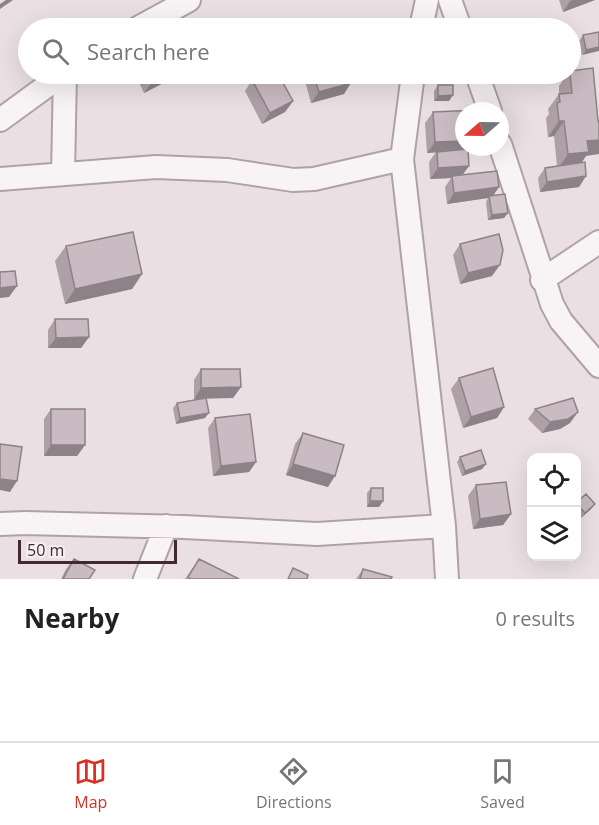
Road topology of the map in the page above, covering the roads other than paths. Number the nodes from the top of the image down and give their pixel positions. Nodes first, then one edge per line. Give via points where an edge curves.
1 (189, 0) edge
2 (427, 0) edge
3 (450, 0) edge
4 (156, 18) edge
5 (424, 18) edge
6 (456, 18) edge
7 (50, 84) edge
8 (64, 84) edge
9 (412, 84) edge
10 (481, 84) edge
11 (487, 102) edge
12 (0, 120) edge
13 (504, 156) edge
14 (402, 159) junction
15 (63, 173) junction
16 (0, 179) edge
17 (599, 242) edge
18 (542, 280) junction
19 (599, 366) edge
20 (0, 525) edge
21 (166, 526) junction
22 (444, 526) junction
23 (145, 579) edge
24 (447, 579) edge

1 - 4 street
2 - 5 street
3 - 6 street
7 - 12 street
8 - 15 street
9 - 14 street
10 - 11 street
13 - 18 street
14 - 15 street via 293,180 227,170 156,167
14 - 22 street
15 - 16 street
17 - 18 street
18 - 19 street via 561,321
20 - 21 street
21 - 22 street via 317,534
21 - 23 street
22 - 24 street

